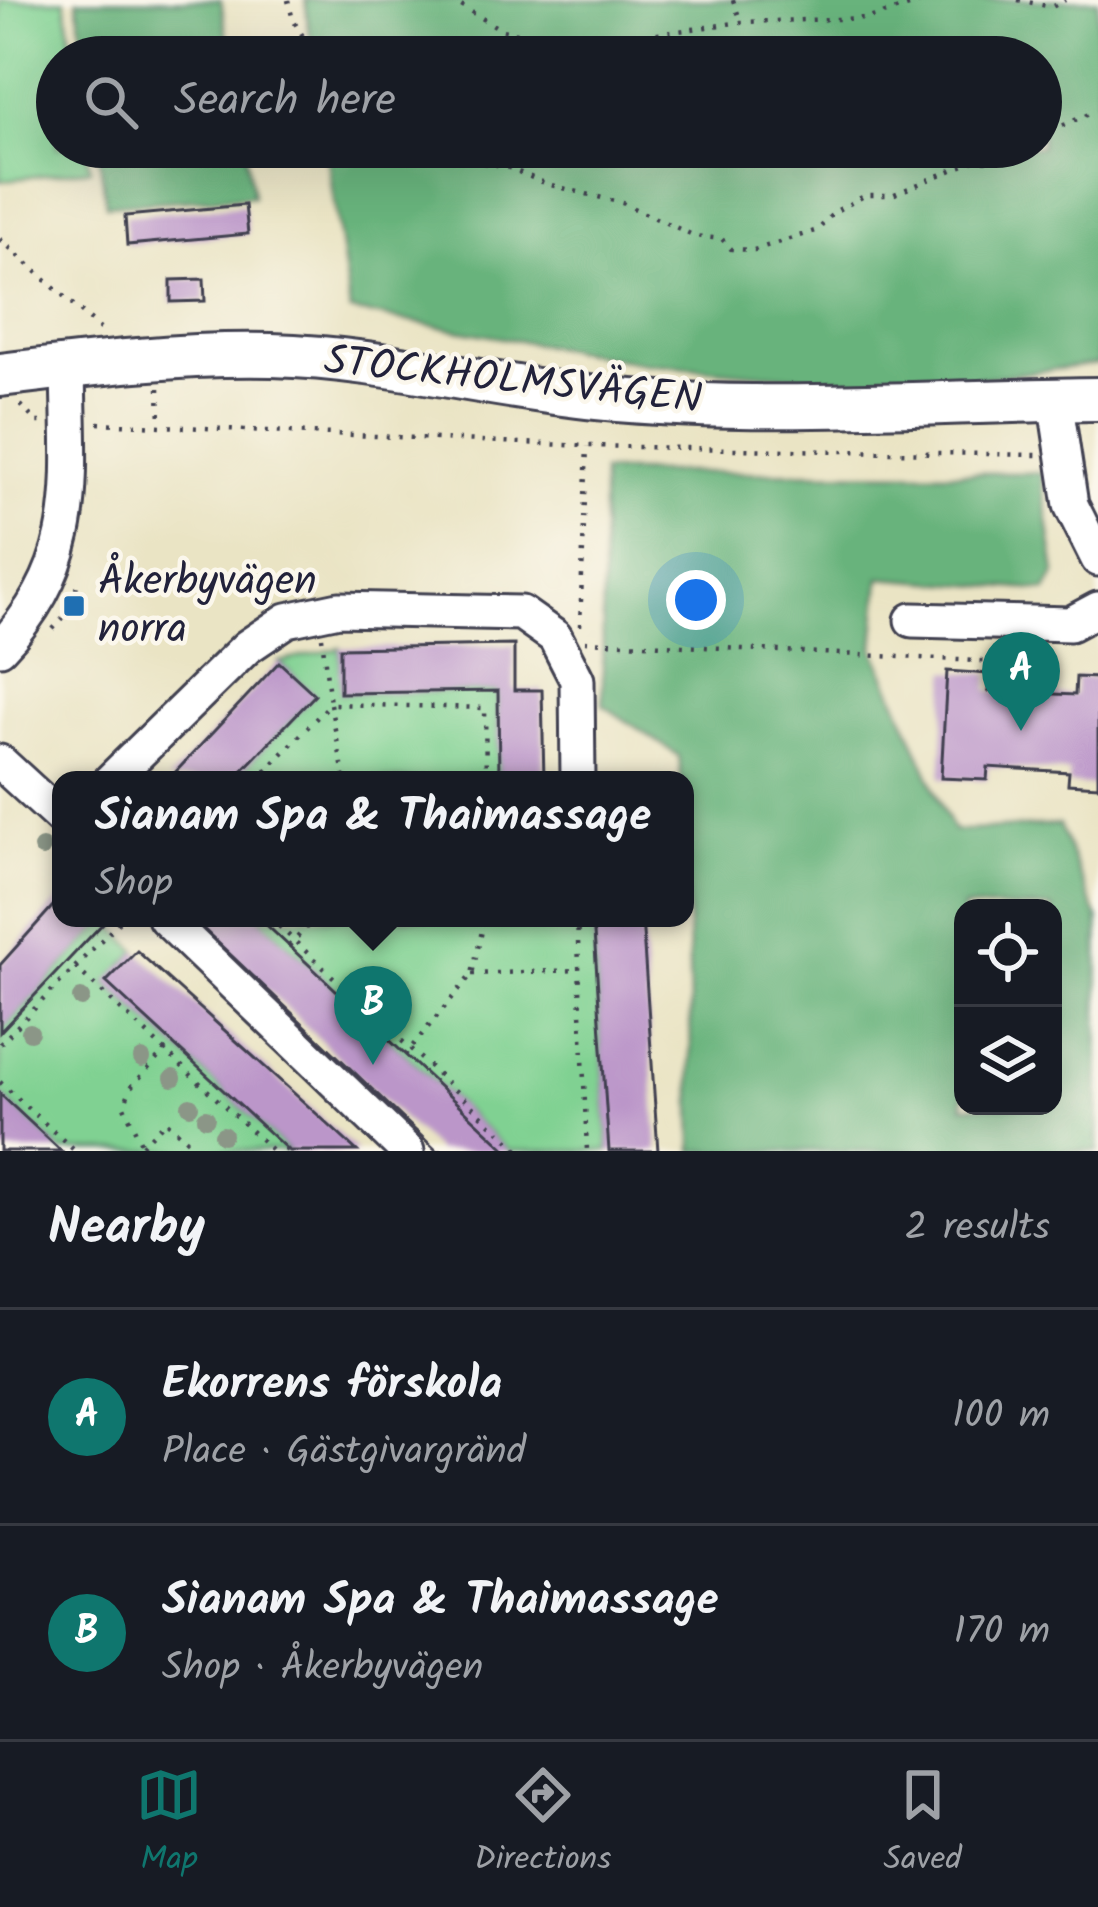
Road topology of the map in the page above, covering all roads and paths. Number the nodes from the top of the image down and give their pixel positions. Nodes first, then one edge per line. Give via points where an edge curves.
1 (288, 0) edge
2 (451, 0) edge
3 (733, 0) edge
4 (929, 0) edge
5 (1018, 0) edge
6 (1065, 0) edge
7 (741, 22) junction
8 (303, 36) edge
9 (536, 36) edge
10 (640, 36) edge
11 (1096, 111) edge
12 (1062, 126) edge
13 (510, 168) edge
14 (957, 168) edge
15 (0, 239) edge
16 (111, 339) dead end
17 (159, 358) junction
18 (68, 366) junction
19 (0, 375) edge
20 (1098, 398) edge
21 (1055, 399) junction
22 (125, 423) dead end
23 (160, 424) junction
24 (586, 446) junction
25 (1060, 455) junction
26 (1098, 559) edge
27 (1098, 609) edge
28 (320, 613) junction
29 (912, 620) dead end
30 (0, 648) edge
31 (998, 662) dead end
32 (330, 704) junction
33 (0, 762) edge
34 (120, 771) edge
35 (265, 771) edge
36 (343, 771) edge
37 (486, 771) edge
38 (578, 771) edge
39 (52, 810) edge
40 (114, 927) edge
41 (174, 927) edge
42 (277, 927) edge
43 (307, 927) edge
44 (483, 927) edge
45 (577, 927) edge
46 (291, 944) junction
47 (75, 968) junction
48 (579, 970) junction
49 (472, 974) junction
50 (172, 1043) dead end
51 (0, 1044) edge
52 (165, 1049) junction
53 (408, 1052) junction
54 (0, 1082) edge
55 (142, 1145) junction
56 (75, 1151) edge
57 (136, 1151) edge
58 (199, 1151) edge
59 (273, 1151) edge
60 (407, 1151) edge
61 (520, 1151) edge
62 (587, 1151) edge

1 - 8 path
2 - 9 path via 502,30
3 - 7 path
4 - 7 path via 869,18
5 - 6 path via 1052,7
7 - 10 path
11 - 12 path
13 - 14 path via 695,236 722,238 731,249 754,250 818,230 866,195 892,195
15 - 16 path
17 - 18 main road, STOCKHOLMSVÄGEN
17 - 21 main road, STOCKHOLMSVÄGEN via 274,355 397,366 597,398 781,406
17 - 23 path
18 - 19 main road, STOCKHOLMSVÄGEN
18 - 30 street via 68,507 51,580
20 - 21 main road, STOCKHOLMSVÄGEN
21 - 25 street
22 - 23 path
23 - 24 path
24 - 25 path
24 - 31 path via 580,640
25 - 26 street via 1071,505
27 - 29 street via 1070,625
28 - 32 path
28 - 34 street via 287,620 247,647
28 - 38 street via 521,613 555,638 577,680
32 - 35 path
32 - 36 path
32 - 37 path via 485,707
33 - 39 street
40 - 47 path
41 - 60 street
42 - 46 path
43 - 46 path
44 - 49 path
45 - 48 path
46 - 53 path
47 - 51 path
47 - 52 path
48 - 49 path
48 - 62 path
49 - 53 path
50 - 52 path
52 - 55 path via 124,1106
52 - 59 path
53 - 61 path
54 - 56 path
55 - 57 path
55 - 58 path via 166,1120

